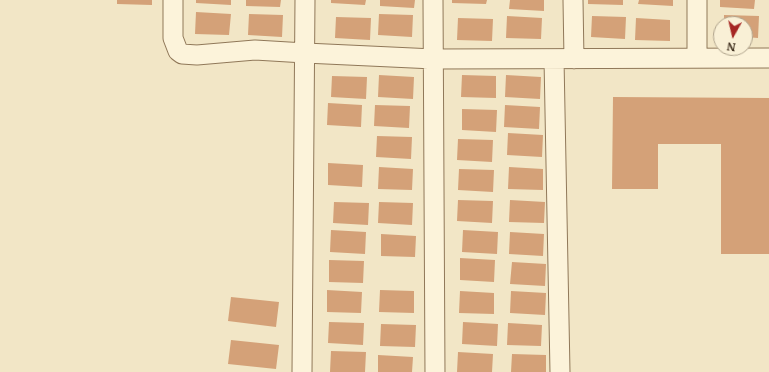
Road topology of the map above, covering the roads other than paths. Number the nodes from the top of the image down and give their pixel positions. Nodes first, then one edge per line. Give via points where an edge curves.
1 (173, 0) edge
2 (305, 0) edge
3 (433, 0) edge
4 (573, 0) edge
5 (697, 0) edge
6 (305, 53) junction
7 (554, 58) junction
8 (697, 58) junction
9 (769, 58) edge
10 (434, 59) junction
11 (574, 59) junction
12 (302, 372) edge
13 (435, 372) edge
14 (560, 372) edge

1 - 6 street via 173,38 178,51 182,54 255,50
2 - 6 street
3 - 10 street
4 - 11 street
5 - 8 street
6 - 10 street
6 - 12 street
7 - 10 street
7 - 11 street
7 - 14 street
8 - 9 street
8 - 11 street
10 - 13 street

